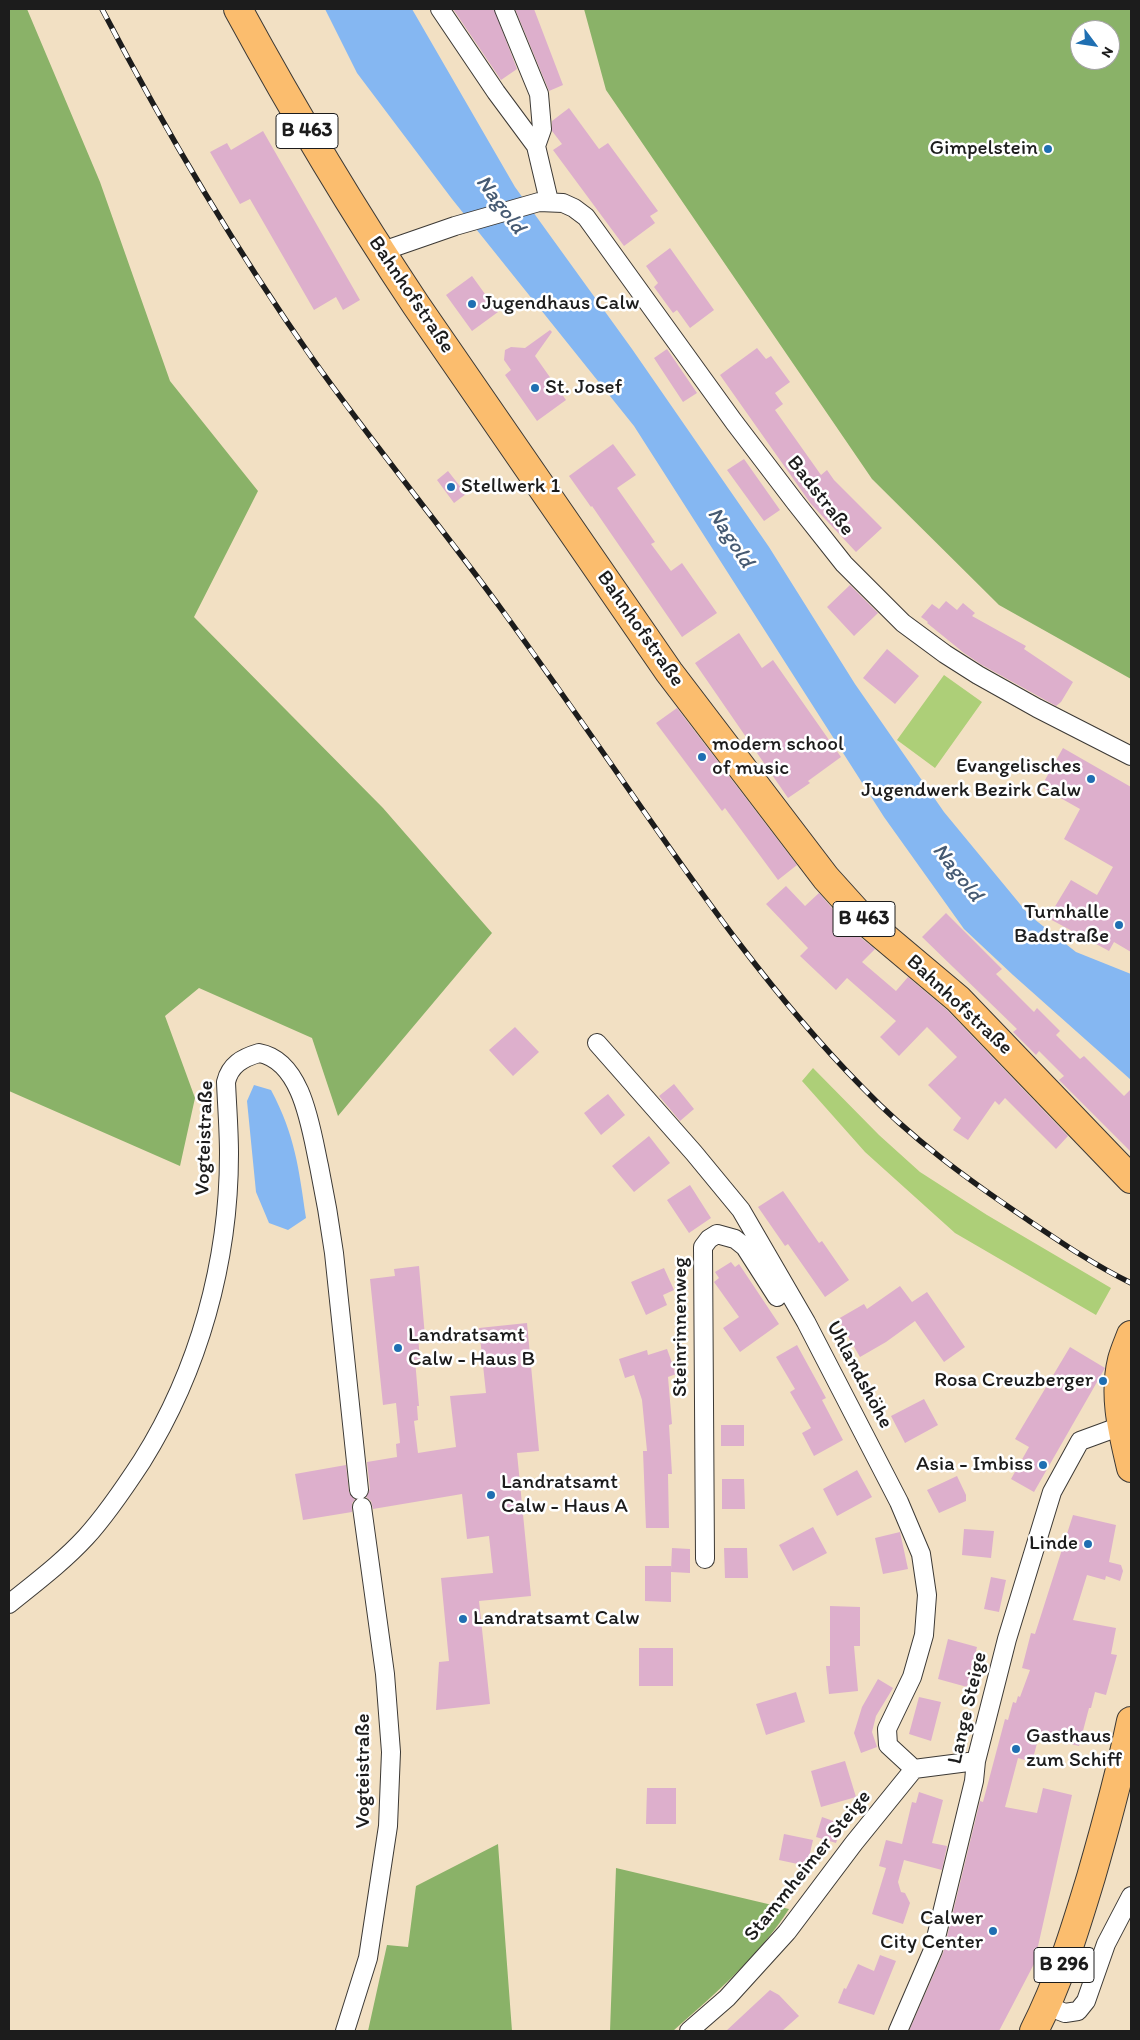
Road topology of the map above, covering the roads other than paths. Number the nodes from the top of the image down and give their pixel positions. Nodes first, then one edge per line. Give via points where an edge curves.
1 (238, 9) edge
2 (440, 9) edge
3 (504, 9) edge
4 (536, 146) junction
5 (544, 201) junction
6 (380, 252) junction
7 (1131, 756) edge
8 (597, 1043) dead end
9 (1131, 1179) edge
10 (806, 1322) junction
11 (1131, 1335) edge
12 (1126, 1426) edge
13 (1131, 1468) edge
14 (359, 1490) dead end
15 (362, 1508) dead end
16 (705, 1559) dead end
17 (9, 1604) edge
18 (1131, 1721) edge
19 (976, 1761) junction
20 (914, 1770) junction
21 (1131, 1896) edge
22 (1047, 2006) junction
23 (345, 2031) edge
24 (689, 2031) edge
25 (898, 2031) edge
26 (1034, 2031) edge

1 - 6 main road, Bahnhofstraße / B 463 via 287,98
2 - 4 street
3 - 4 street via 539,94 542,128
4 - 5 street
5 - 6 street via 455,226
5 - 7 street, Badstraße via 563,203 586,217 734,422 844,564 904,623 978,675
6 - 9 main road, Bahnhofstraße / B 463 via 669,672 826,878 863,918 958,1000
8 - 10 street, Uhlandshöhe via 741,1210
10 - 16 street, Steinrinnenweg via 791,1319 745,1247 735,1239 717,1234 709,1239 703,1247
10 - 20 street, Uhlandshöhe via 900,1502 921,1554 927,1595 924,1635 912,1677 887,1729 888,1745
11 - 12 main road via 1122,1360 1118,1395
12 - 13 main road
12 - 19 street, Lange Steige via 1080,1441 1052,1492 1007,1639
14 - 17 street, Vogteistraße via 329,1216 310,1122 288,1072 275,1059 259,1053 233,1066 226,1082 229,1155 218,1268 205,1321 183,1385 157,1437 86,1537
15 - 23 street, Vogteistraße via 385,1674 390,1752 389,1808 368,1958
18 - 22 main road, B 296 via 1108,1819 1078,1922
19 - 20 street
19 - 25 street, Lange Steige via 933,1950
20 - 24 street, Stammheimer Steige via 854,1843 788,1932 726,1998
21 - 22 street via 1106,1944 1086,2001 1078,2011 1065,2013
22 - 26 main road, B 296

